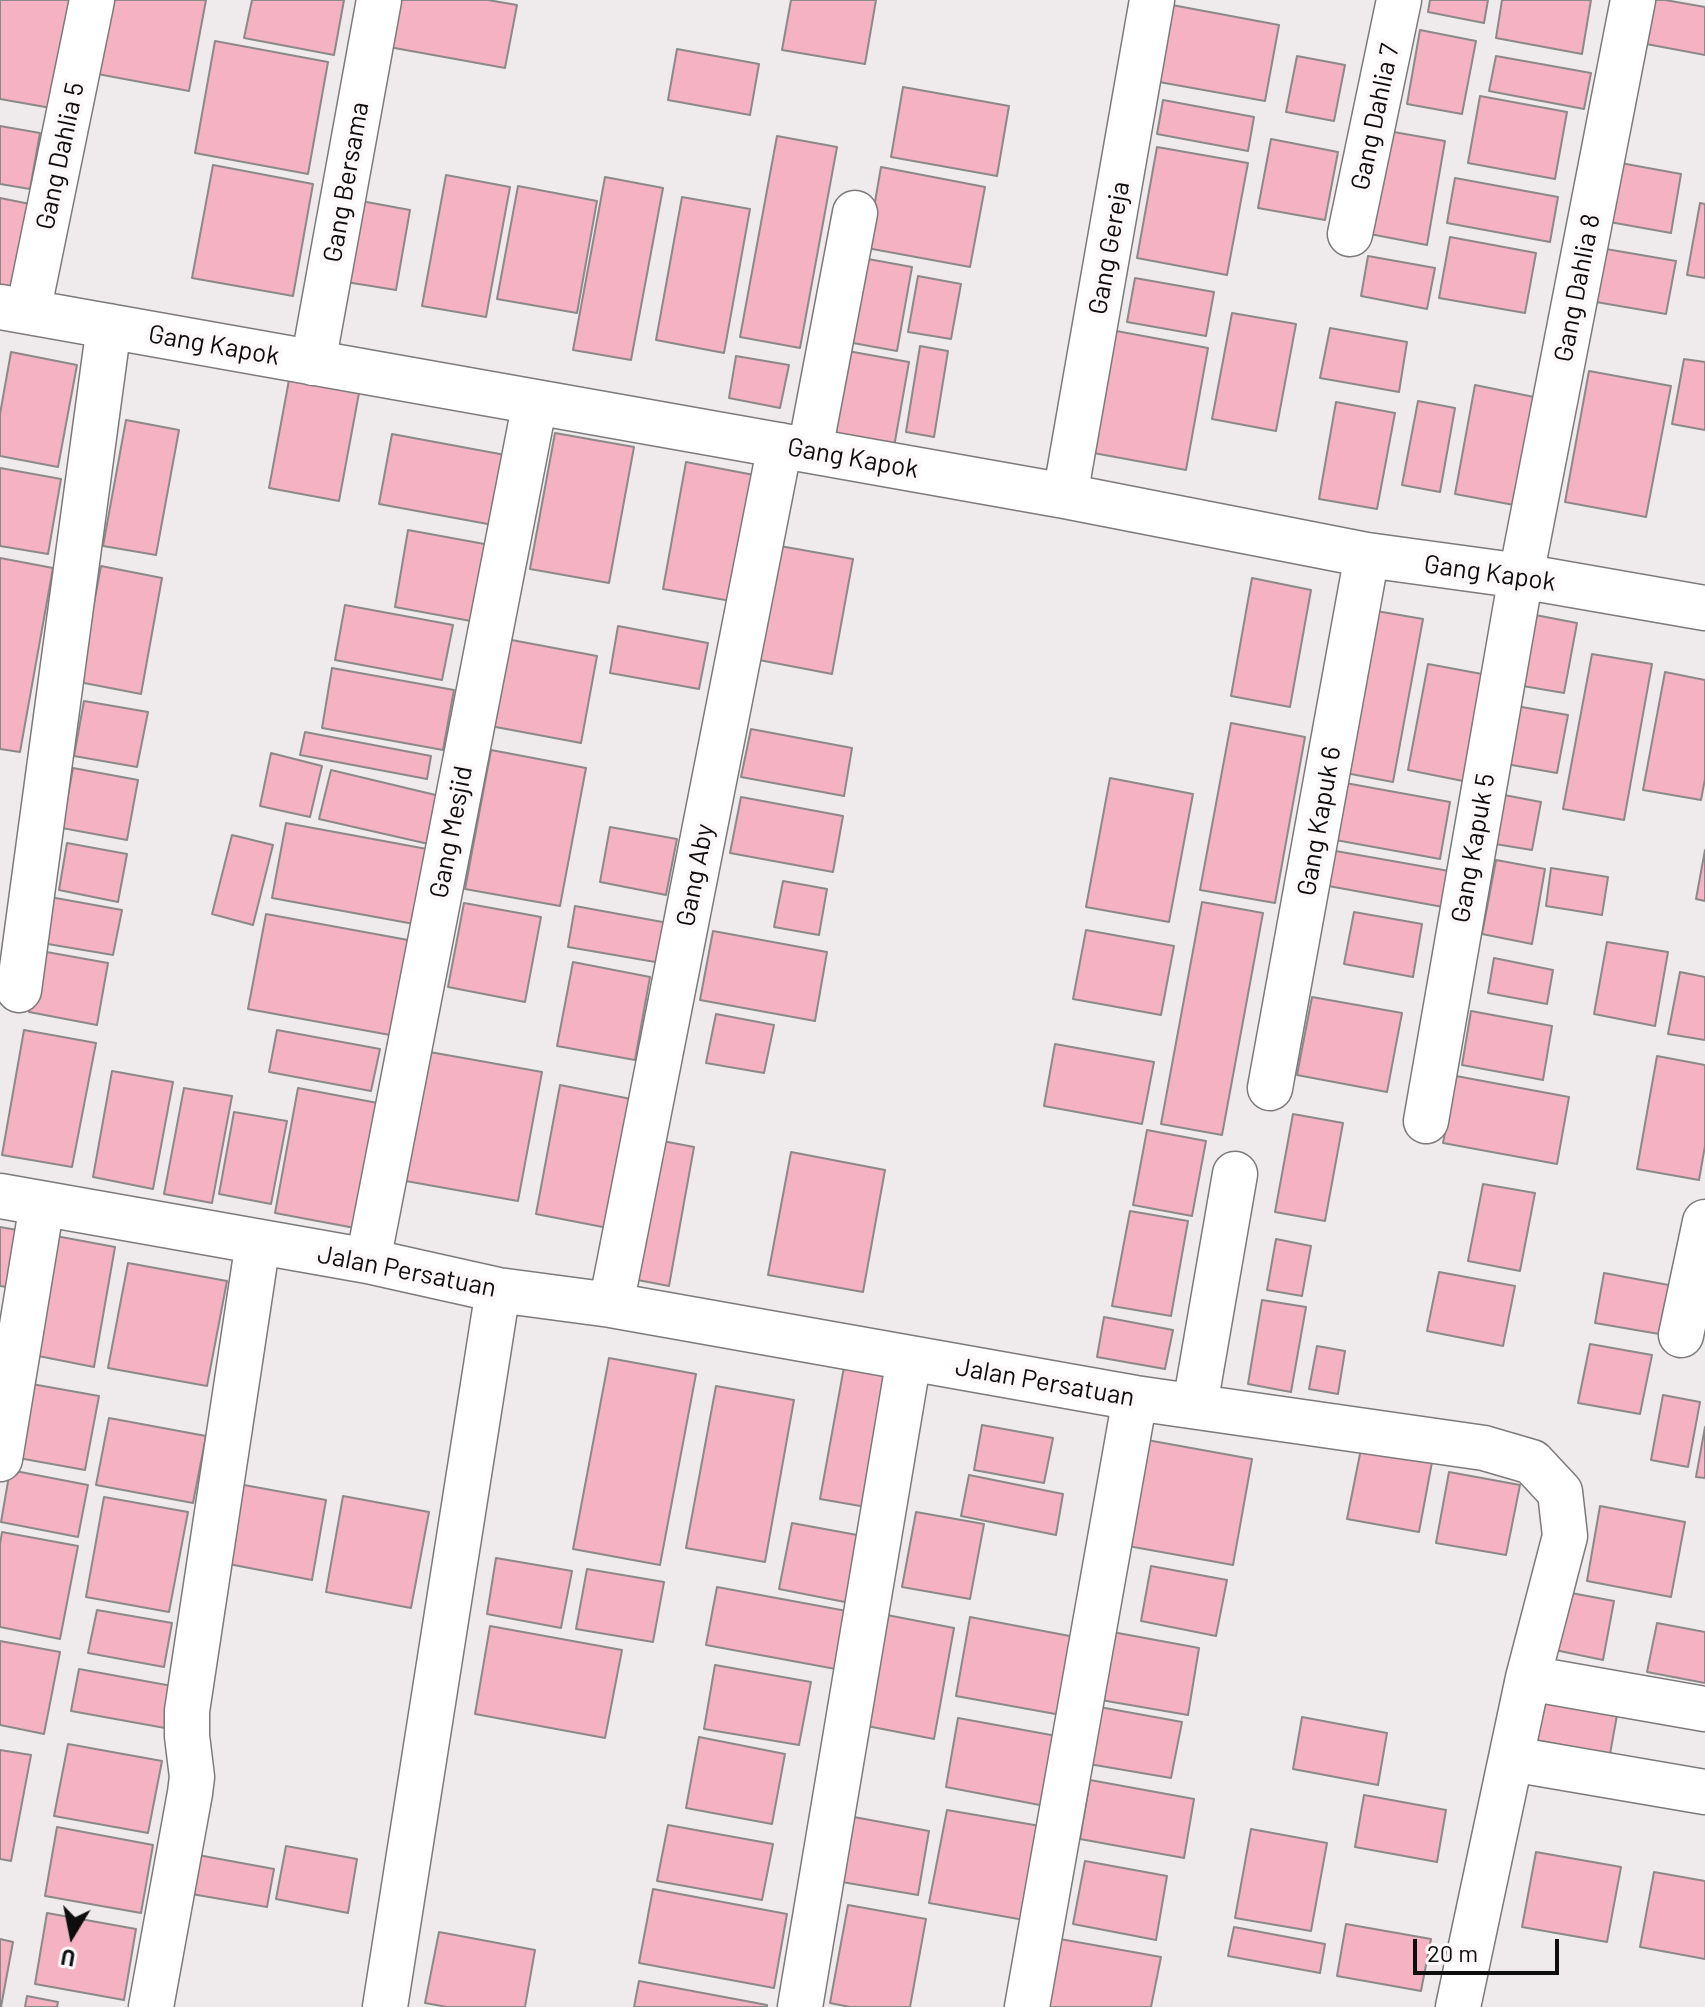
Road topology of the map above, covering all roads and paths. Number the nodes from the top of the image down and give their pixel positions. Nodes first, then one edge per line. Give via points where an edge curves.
1 (92, 0) edge
2 (379, 0) edge
3 (1152, 0) edge
4 (1399, 0) edge
5 (1633, 0) edge
6 (855, 213) dead end
7 (1350, 234) dead end
8 (8, 313) edge
9 (109, 326) junction
10 (313, 363) junction
11 (535, 402) junction
12 (795, 448) junction
13 (1065, 496) junction
14 (1367, 555) junction
15 (1521, 576) junction
16 (1705, 608) edge
17 (19, 990) dead end
18 (1270, 1088) dead end
19 (1426, 1121) dead end
20 (1235, 1174) dead end
21 (0, 1196) edge
22 (42, 1204) junction
23 (1705, 1222) edge
24 (258, 1242) junction
25 (368, 1261) junction
26 (498, 1290) junction
27 (611, 1305) junction
28 (1681, 1335) dead end
29 (909, 1358) junction
30 (1135, 1398) junction
31 (1195, 1405) junction
32 (0, 1459) edge
33 (1528, 1678) junction
34 (1705, 1709) edge
35 (1512, 1759) junction
36 (1705, 1792) edge
37 (151, 2007) edge
38 (385, 2007) edge
39 (800, 2007) edge
40 (1027, 2007) edge
41 (1458, 2007) edge

1 - 8 street, Gang Dahlia 5
2 - 10 street, Gang Bersama
3 - 13 street, Gang Gereja
4 - 7 street, Gang Dahlia 7
5 - 15 street, Gang Dahlia 8
6 - 12 street, Gang Aby
8 - 9 street, Gang Kapok
9 - 10 street, Gang Kapok
9 - 17 street
10 - 11 street, Gang Kapok
11 - 12 street, Gang Kapok
11 - 25 street, Gang Mesjid
12 - 13 street, Gang Kapok
12 - 27 street, Gang Aby
13 - 14 street, Gang Kapok
14 - 15 street, Gang Kapok
14 - 18 street, Gang Kapuk 6
15 - 16 street, Gang Kapok
15 - 19 street, Gang Kapuk 5
20 - 31 street
21 - 22 street, Jalan Persatuan
22 - 24 street, Jalan Persatuan
22 - 32 street
23 - 28 street
24 - 25 street, Jalan Persatuan
24 - 37 street via 187,1711 190,1793
25 - 26 street, Jalan Persatuan
26 - 27 street, Jalan Persatuan
26 - 38 street
27 - 29 street, Jalan Persatuan
29 - 30 street, Jalan Persatuan
29 - 39 street
30 - 31 street, Jalan Persatuan
30 - 40 street
31 - 33 street, Jalan Persatuan via 1484,1448 1532,1462 1560,1492 1565,1536
33 - 34 street
33 - 35 street, Jalan Persatuan
35 - 36 street
35 - 41 street, Jalan Persatuan

